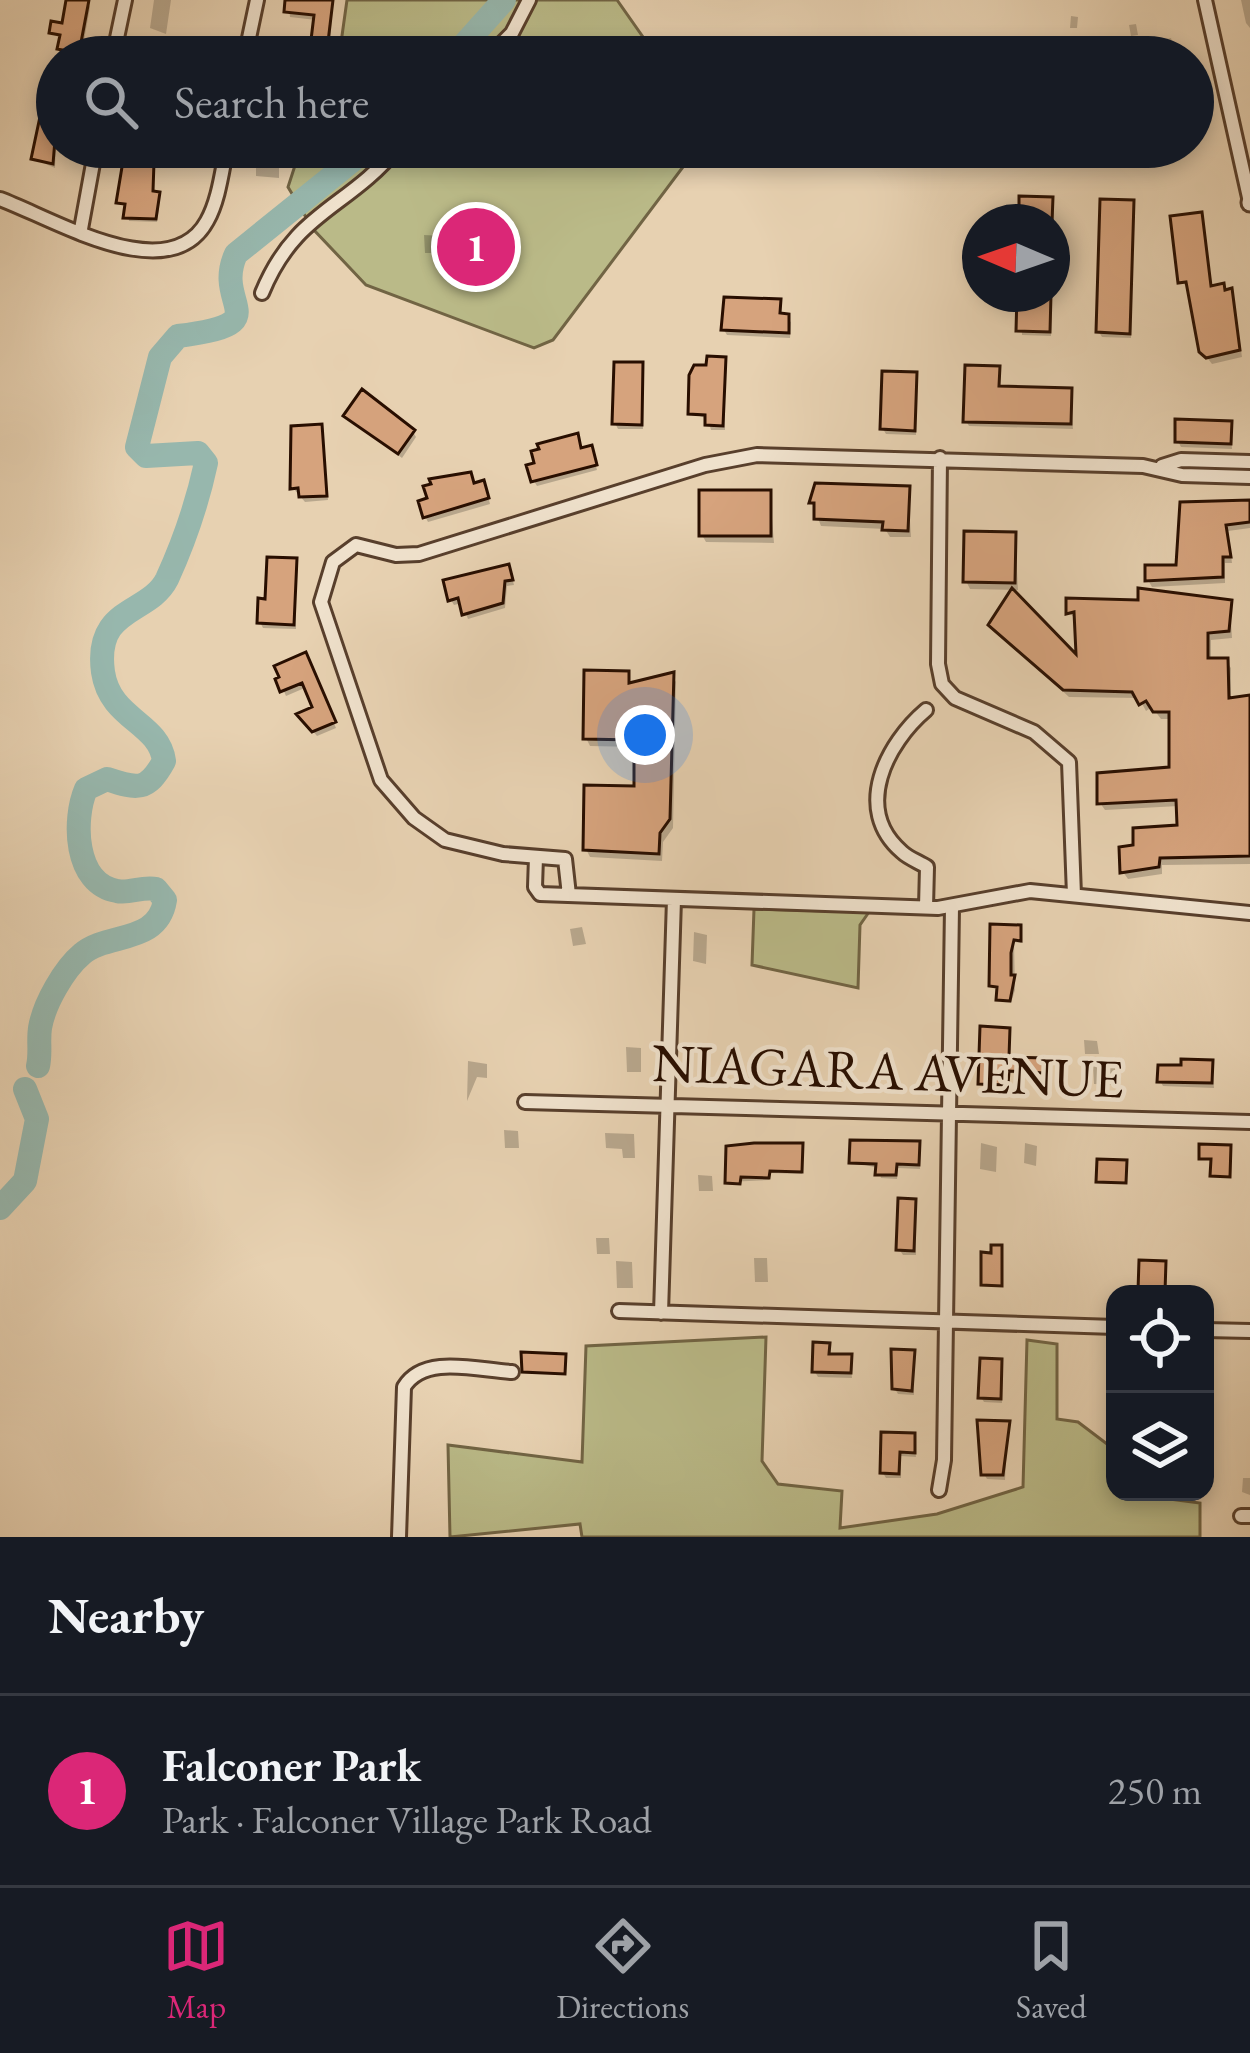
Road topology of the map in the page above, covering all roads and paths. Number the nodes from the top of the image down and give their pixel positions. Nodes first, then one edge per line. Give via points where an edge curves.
1 (125, 0) edge
2 (257, 0) edge
3 (529, 0) edge
4 (1205, 0) edge
5 (117, 36) edge
6 (249, 36) edge
7 (509, 36) edge
8 (1213, 36) edge
9 (1214, 40) edge
10 (92, 168) edge
11 (222, 168) edge
12 (380, 168) edge
13 (0, 199) edge
14 (1250, 202) edge
15 (81, 230) junction
16 (262, 292) dead end
17 (940, 458) junction
18 (1250, 462) edge
19 (1160, 467) junction
20 (1250, 477) edge
21 (926, 710) dead end
22 (536, 857) junction
23 (569, 895) junction
24 (1075, 895) junction
25 (674, 898) junction
26 (926, 907) junction
27 (952, 907) junction
28 (1250, 914) edge
29 (524, 1102) dead end
30 (670, 1106) junction
31 (950, 1114) junction
32 (1250, 1122) edge
33 (619, 1311) dead end
34 (661, 1313) junction
35 (947, 1322) junction
36 (1106, 1327) edge
37 (1214, 1330) edge
38 (1250, 1331) edge
39 (512, 1372) dead end
40 (939, 1490) dead end
41 (399, 1537) edge

1 - 5 street
2 - 6 street
3 - 7 street
4 - 8 street
9 - 14 street
10 - 15 street
11 - 15 street via 209,219 176,248 140,252
12 - 16 street via 287,242
13 - 15 street
17 - 19 street
17 - 22 street via 740,458 419,554 359,544 333,562 322,589 324,616 388,790 446,839
17 - 24 street via 942,684 955,698 1034,732 1069,762
18 - 19 street
19 - 20 street
21 - 26 street via 890,745 878,800 901,852 926,867
22 - 23 street via 565,859
22 - 23 street via 536,892
23 - 25 street
24 - 27 street via 1006,893
24 - 28 street
25 - 26 street
25 - 30 street
26 - 27 street
27 - 31 street
29 - 30 street, NIAGARA AVENUE
30 - 31 street, NIAGARA AVENUE
30 - 34 street
31 - 32 street, NIAGARA AVENUE
31 - 35 street
33 - 34 street
34 - 35 street
35 - 36 street
35 - 40 street
37 - 38 street
39 - 41 street via 412,1373 404,1387

